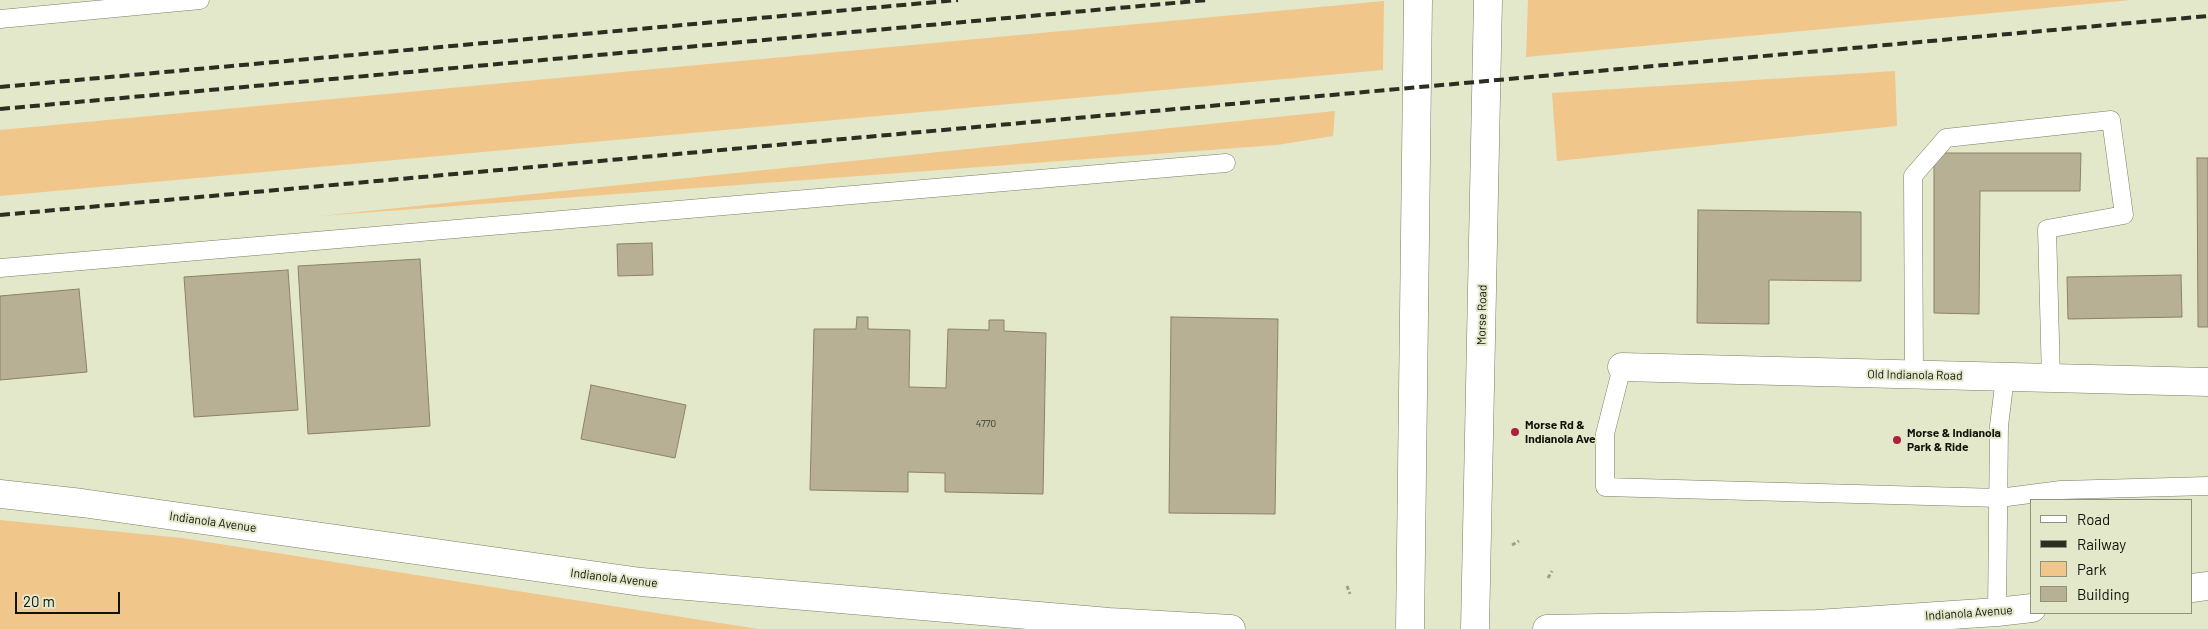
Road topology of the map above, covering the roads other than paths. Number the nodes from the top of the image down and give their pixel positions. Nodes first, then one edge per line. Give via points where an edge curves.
1 (200, 0) edge
2 (1418, 0) edge
3 (1488, 0) edge
4 (96, 5) edge
5 (0, 19) edge
6 (1226, 163) dead end
7 (0, 268) edge
8 (1622, 368) joint
9 (1914, 375) junction
10 (2005, 377) junction
11 (2051, 378) junction
12 (2208, 382) edge
13 (2208, 486) edge
14 (0, 494) edge
15 (1999, 498) junction
16 (2208, 586) edge
17 (2193, 588) edge
18 (2030, 609) edge
19 (1997, 621) edge
20 (1738, 627) edge
21 (1231, 629) edge
22 (1410, 629) edge
23 (1475, 629) edge
24 (1547, 629) edge

1 - 4 lane
2 - 22 main road
3 - 23 main road, Morse Road
4 - 5 lane
6 - 7 lane
8 - 9 main road, Old Indianola Road
8 - 15 lane via 1605,434 1605,487
9 - 10 main road, Old Indianola Road
9 - 11 lane via 1913,176 1946,138 2111,120 2124,215 2047,229
10 - 11 main road, Old Indianola Road
10 - 15 lane via 1999,426
11 - 12 main road, Old Indianola Road
13 - 15 lane via 2061,490
14 - 21 main road, Indianola Avenue via 641,582 1109,622
15 - 19 lane
16 - 17 main road
18 - 19 main road, Indianola Avenue
19 - 20 main road, Indianola Avenue
20 - 24 main road, Indianola Avenue

